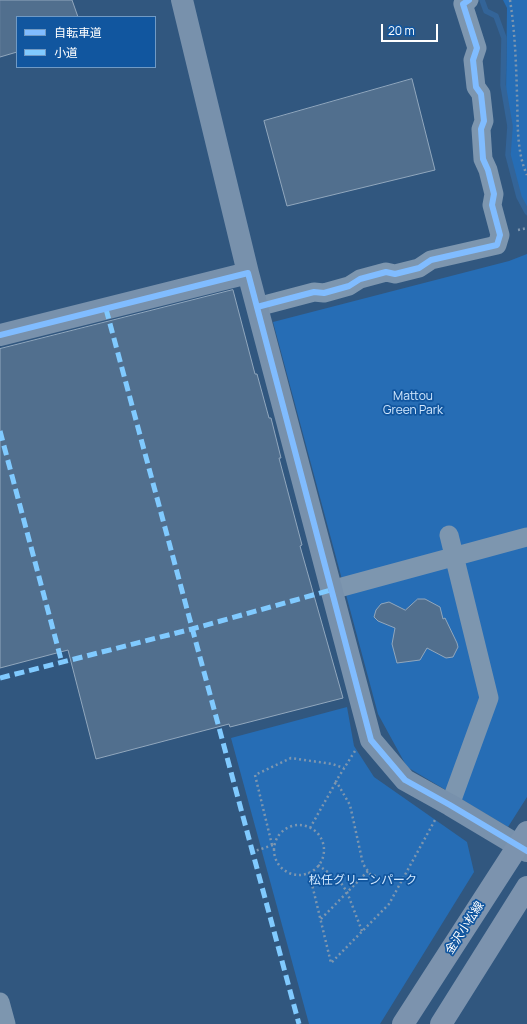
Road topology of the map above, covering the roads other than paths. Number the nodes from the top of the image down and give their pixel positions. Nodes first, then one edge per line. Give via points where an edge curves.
1 (182, 0) edge
2 (469, 0) edge
3 (248, 273) junction
4 (257, 307) junction
5 (0, 335) edge
6 (449, 535) dead end
7 (527, 537) edge
8 (455, 557) junction
9 (331, 590) junction
10 (448, 804) junction
11 (524, 843) edge
12 (527, 887) edge
13 (0, 1002) edge
14 (6, 1024) edge
15 (403, 1024) edge
16 (441, 1024) edge

1 - 3 street
2 - 4 street via 463,4 477,48 473,60 484,121 481,128 483,159 494,194 492,205 500,235 497,245 431,260 419,268 395,274 386,272 360,279 349,286 324,293 314,292
3 - 4 street
3 - 5 street
4 - 9 street
6 - 8 street
7 - 8 street
8 - 9 street
8 - 10 street via 489,698
9 - 10 street via 371,740 405,780
10 - 11 street
11 - 15 main road, 金沢小松線
12 - 16 main road
13 - 14 street

